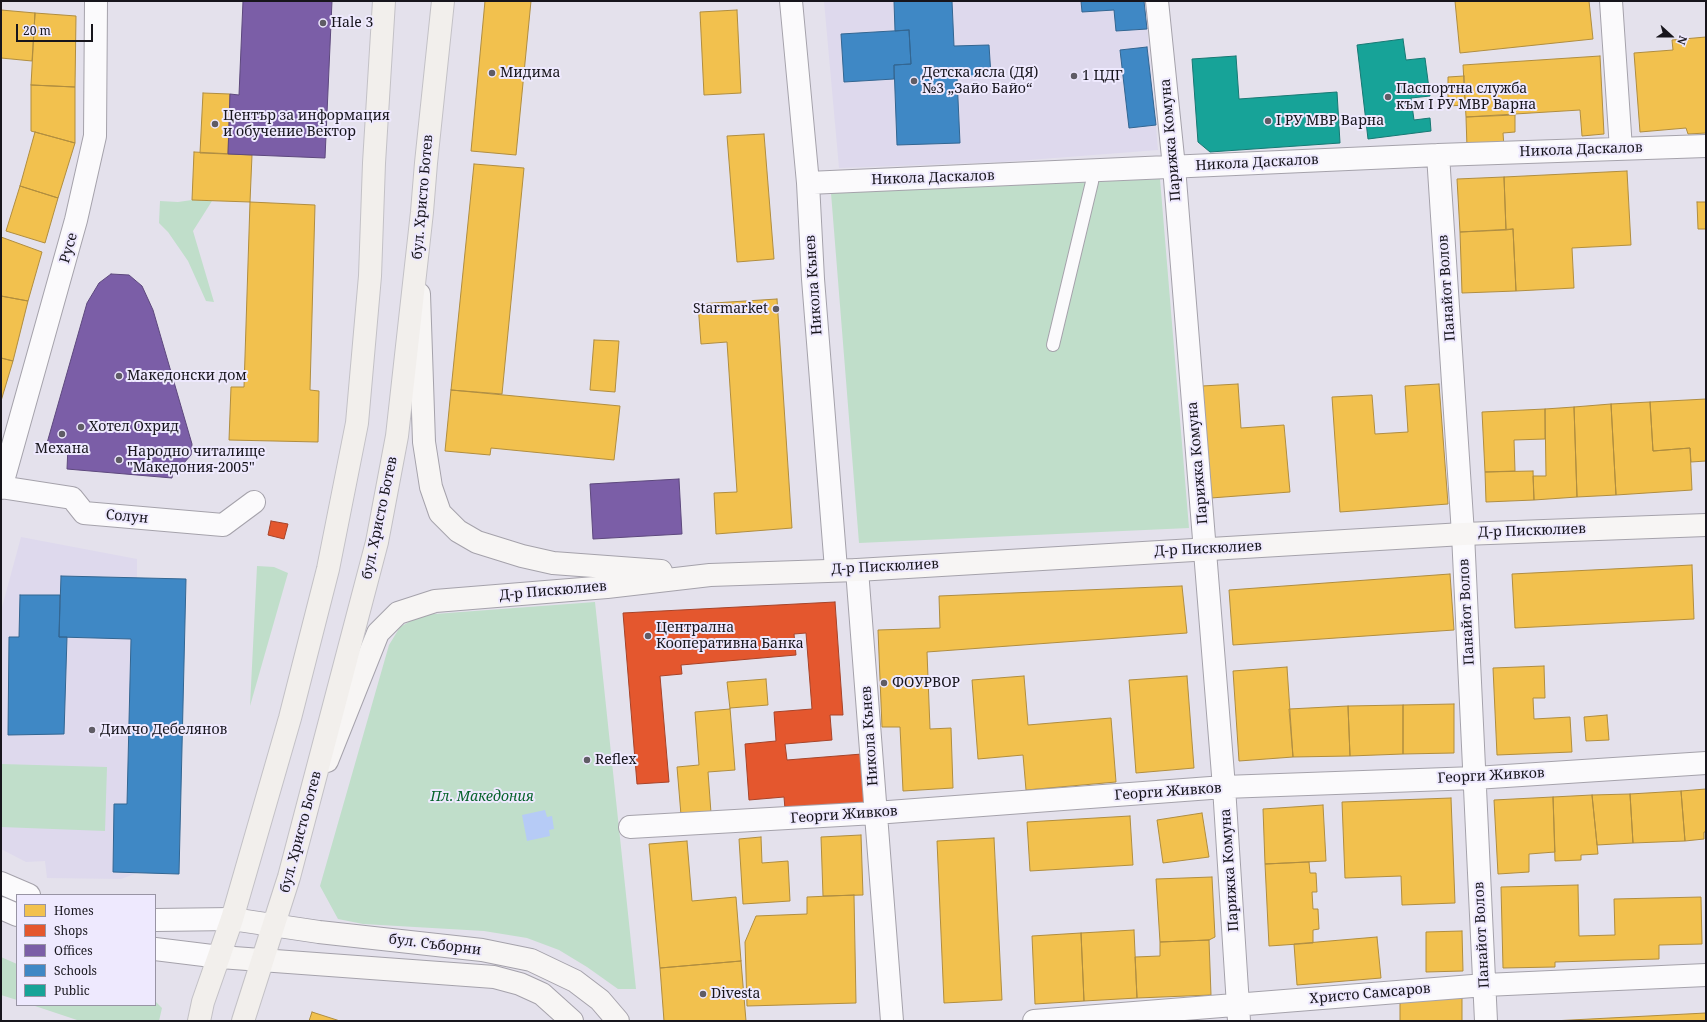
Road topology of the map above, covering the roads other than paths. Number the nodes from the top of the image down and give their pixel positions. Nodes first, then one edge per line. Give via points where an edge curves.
1 (96, 1) edge
2 (384, 1) edge
3 (443, 1) edge
4 (791, 1) edge
5 (1157, 1) edge
6 (1611, 1) edge
7 (1706, 146) edge
8 (1621, 149) junction
9 (1438, 155) junction
10 (1174, 167) junction
11 (1093, 171) junction
12 (808, 183) junction
13 (418, 251) junction
14 (1053, 345) dead end
15 (1, 487) edge
16 (254, 502) dead end
17 (1706, 525) edge
18 (1463, 534) junction
19 (1205, 549) junction
20 (836, 569) junction
21 (858, 570) junction
22 (710, 575) junction
23 (1706, 763) edge
24 (1475, 778) junction
25 (1224, 787) junction
26 (308, 809) junction
27 (875, 813) junction
28 (630, 827) dead end
29 (1, 883) edge
30 (27, 894) edge
31 (1, 908) edge
32 (16, 916) edge
33 (232, 919) junction
34 (156, 920) edge
35 (274, 925) junction
36 (156, 949) edge
37 (220, 957) junction
38 (263, 959) junction
39 (1706, 975) edge
40 (1485, 984) junction
41 (1239, 1013) edge
42 (199, 1021) edge
43 (243, 1021) edge
44 (572, 1021) edge
45 (618, 1021) edge
46 (892, 1021) edge
47 (1034, 1021) edge
48 (1486, 1021) edge

1 - 15 street, Русе via 95,136 76,220
2 - 33 main road via 370,276 357,423 314,627
3 - 13 main road, бул. Христо Ботев
4 - 12 street, Никола Кънев
5 - 10 street, Парижка Комуна
6 - 8 street
7 - 8 street, Никола Даскалов
8 - 9 street, Никола Даскалов
9 - 10 street, Никола Даскалов
9 - 18 street, Панайот Волов
10 - 11 street, Никола Даскалов
10 - 19 street, Парижка Комуна
11 - 12 street, Никола Даскалов
11 - 14 lane
12 - 20 street, Никола Кънев
13 - 22 street, Д-р Пискюлиев via 424,442 431,487 440,513 458,530 477,542 522,556 553,563
13 - 26 main road, бул. Христо Ботев via 396,436 377,542
15 - 16 street, Солун via 72,498 84,513 223,525
17 - 18 street, Д-р Пискюлиев
18 - 19 street, Д-р Пискюлиев
18 - 24 street, Панайот Волов
19 - 21 street, Д-р Пискюлиев
19 - 25 street, Парижка Комуна
20 - 21 street, Д-р Пискюлиев
20 - 22 street, Д-р Пискюлиев
21 - 27 street, Никола Кънев
22 - 26 street, Д-р Пискюлиев via 607,587 435,601 398,613 378,632
23 - 24 street, Георги Живков
24 - 25 street, Георги Живков
24 - 40 street, Панайот Волов
25 - 27 street, Георги Живков
25 - 41 street, Парижка Комуна
26 - 35 main road, бул. Христо Ботев
27 - 28 street, Георги Живков
27 - 46 street, Никола Кънев
29 - 30 street
31 - 32 street
33 - 34 street
33 - 35 street, бул. Съборни
33 - 37 main road
35 - 38 main road, бул. Христо Ботев
35 - 45 street, бул. Съборни via 482,950 531,960 575,981 600,1000
36 - 37 street
37 - 38 street, бул. Съборни
37 - 42 main road via 203,1002
38 - 43 main road, бул. Христо Ботев
38 - 44 street, бул. Съборни via 494,977 520,984 542,994
39 - 40 street, Христо Самсаров
40 - 41 street, Христо Самсаров
40 - 48 street, Панайот Волов
41 - 47 street, Христо Самсаров

